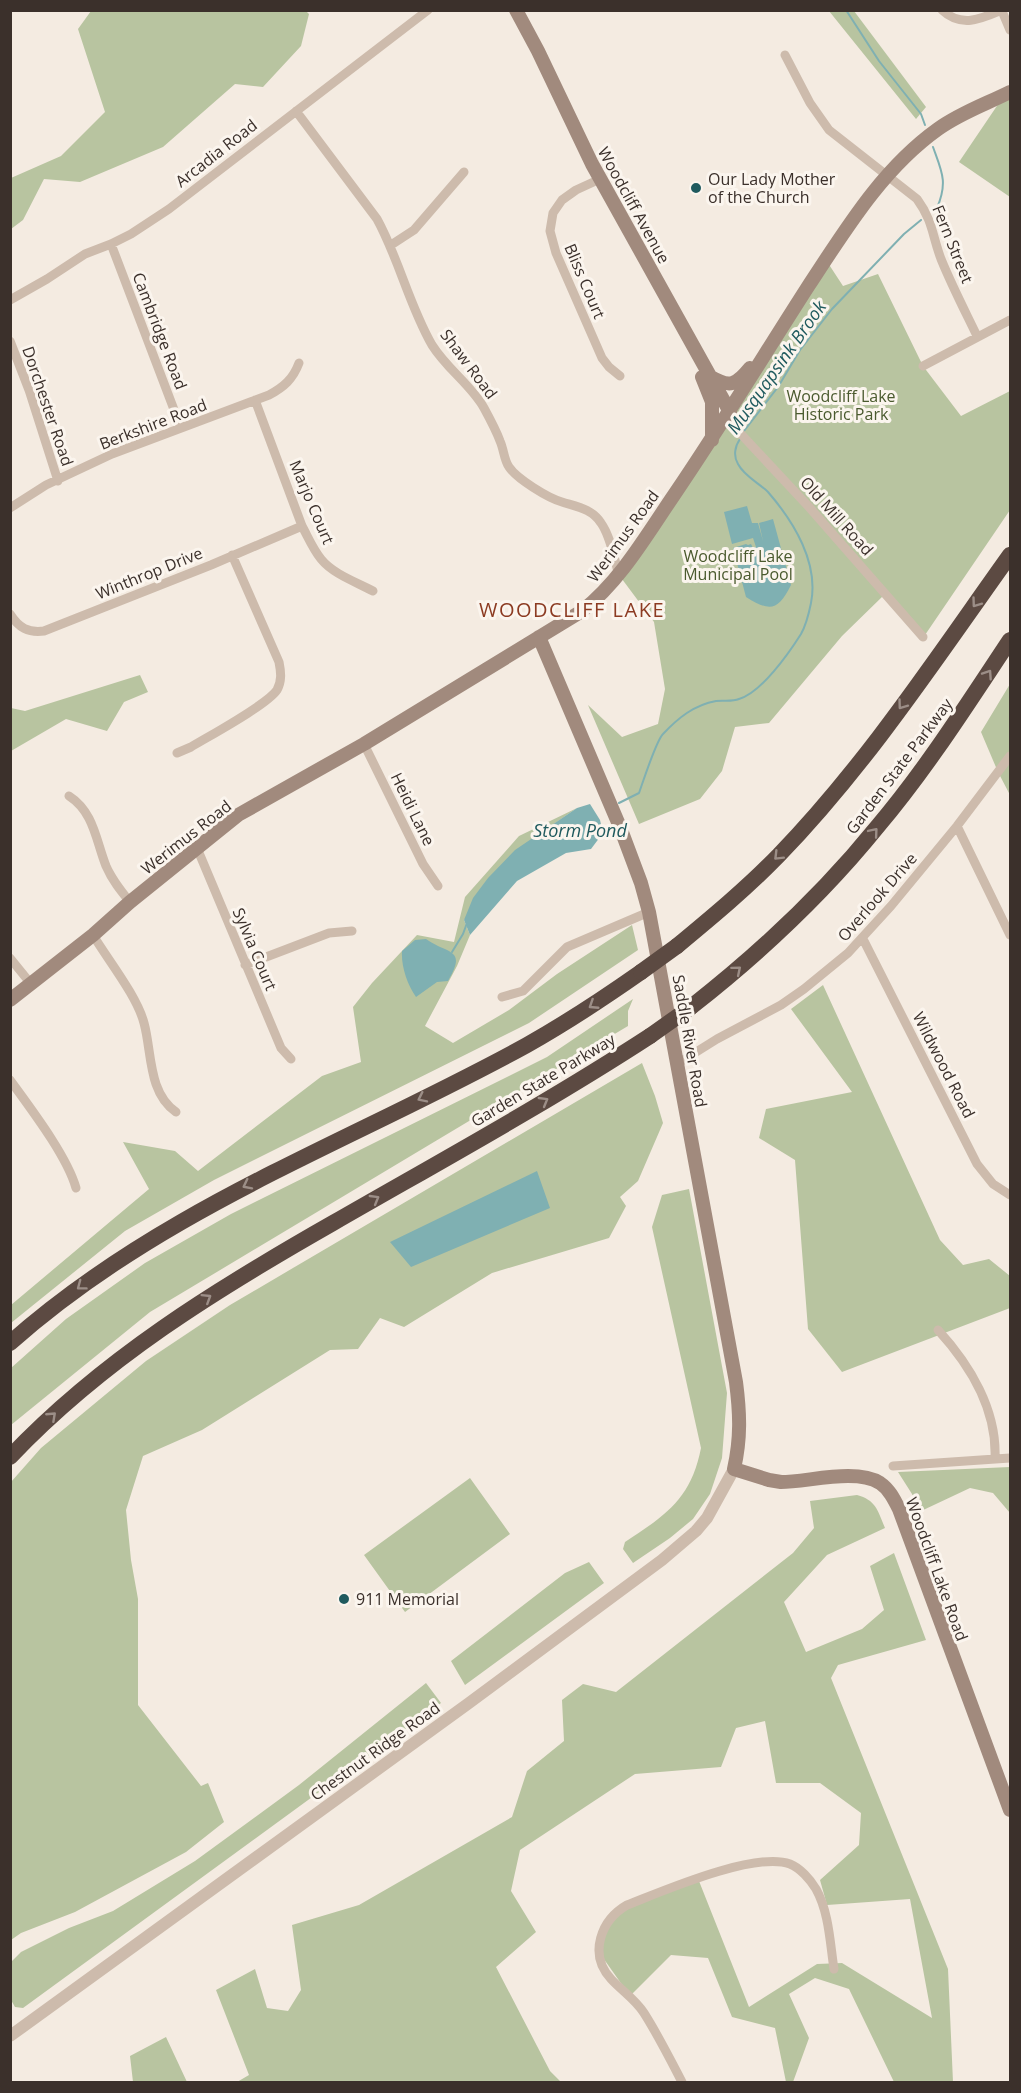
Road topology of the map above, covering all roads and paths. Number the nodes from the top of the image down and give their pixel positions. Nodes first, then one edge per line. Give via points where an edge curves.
1 (428, 10) edge
2 (516, 10) edge
3 (942, 10) edge
4 (1002, 11) edge
5 (1011, 30) edge
6 (785, 55) dead end
7 (1011, 92) edge
8 (296, 111) junction
9 (464, 172) dead end
10 (886, 175) junction
11 (600, 179) junction
12 (111, 244) junction
13 (391, 245) junction
14 (10, 300) edge
15 (1011, 320) edge
16 (977, 336) junction
17 (10, 341) edge
18 (770, 347) junction
19 (701, 360) junction
20 (299, 363) dead end
21 (923, 366) dead end
22 (621, 376) dead end
23 (711, 377) junction
24 (255, 400) junction
25 (728, 415) junction
26 (181, 428) junction
27 (712, 440) junction
28 (58, 481) junction
29 (10, 508) edge
30 (302, 526) junction
31 (232, 555) junction
32 (1011, 555) edge
33 (619, 575) junction
34 (373, 591) dead end
35 (10, 614) edge
36 (539, 637) junction
37 (923, 637) dead end
38 (1011, 640) edge
39 (364, 744) junction
40 (177, 753) dead end
41 (1011, 756) edge
42 (69, 796) dead end
43 (957, 826) junction
44 (196, 848) junction
45 (438, 886) dead end
46 (130, 902) junction
47 (649, 912) junction
48 (352, 931) dead end
49 (93, 935) junction
50 (1011, 935) edge
51 (863, 939) junction
52 (10, 958) edge
53 (245, 965) junction
54 (31, 984) junction
55 (502, 997) dead end
56 (10, 1000) edge
57 (291, 1059) dead end
58 (677, 1064) junction
59 (10, 1080) edge
60 (176, 1112) dead end
61 (76, 1188) dead end
62 (1011, 1195) edge
63 (938, 1330) dead end
64 (10, 1343) edge
65 (10, 1457) edge
66 (995, 1458) junction
67 (1011, 1458) edge
68 (893, 1466) dead end
69 (734, 1469) junction
70 (1011, 1810) edge
71 (834, 1969) dead end
72 (10, 2036) edge
73 (682, 2082) edge

1 - 8 street, Arcadia Road
2 - 11 main road, Woodcliff Avenue
3 - 4 street via 966,22
4 - 5 street
6 - 10 street, Fern Street via 829,130
7 - 10 main road, Werimus Road via 948,122
8 - 12 street, Arcadia Road via 169,209
8 - 13 street, Shaw Road via 365,200
9 - 13 street via 414,230
10 - 16 street, Fern Street via 916,199 930,218 947,274
10 - 18 main road, Werimus Road via 839,239
11 - 19 main road, Woodcliff Avenue
11 - 22 street, Bliss Court via 562,200 553,213 550,231 602,358
12 - 14 street, Arcadia Road via 85,254
12 - 26 street, Cambridge Road
13 - 33 street, Shaw Road via 432,345 482,405 510,468 551,497 580,506 595,516 605,530
15 - 16 street
16 - 21 street
17 - 28 street, Dorchester Road
18 - 23 main road via 735,383
18 - 25 main road, Werimus Road
19 - 23 main road, Woodcliff Avenue
19 - 27 main road via 712,402
20 - 24 street, Berkshire Road via 282,388
23 - 25 main road, Woodcliff Avenue
24 - 26 street, Berkshire Road
24 - 30 street, Marjo Court
25 - 27 main road, Werimus Road
25 - 37 street, Old Mill Road
26 - 28 street, Berkshire Road via 112,454
27 - 33 main road, Werimus Road
28 - 29 street, Berkshire Road
30 - 31 street, Winthrop Drive
30 - 34 street, Marjo Court via 321,560
31 - 35 street, Winthrop Drive via 44,631 24,629
31 - 40 street via 279,662 280,681 266,701
32 -> 64 highway, Garden State Parkway, bridge via 838,789 778,856 677,946 525,1046 284,1166 164,1231 87,1281
33 - 36 main road, Werimus Road via 588,606
36 - 39 main road, Werimus Road
36 - 47 main road, Saddle River Road via 620,827
65 -> 38 highway, Garden State Parkway, bridge via 84,1387 193,1306 571,1086 692,1007 746,963 851,859 914,780
39 - 44 main road, Werimus Road via 238,815
39 - 45 street, Heidi Lane via 423,864
41 - 43 street, Overlook Drive
42 - 46 street via 88,814 107,867
43 - 50 street
43 - 51 street, Overlook Drive
44 - 46 main road, Werimus Road
44 - 53 street, Sylvia Court
46 - 49 main road, Werimus Road
47 - 55 street via 567,947 523,990
47 - 58 main road, Saddle River Road
48 - 53 street via 329,933
49 - 54 main road, Werimus Road
49 - 60 street via 144,1021 157,1085 162,1098
51 - 58 street, Overlook Drive via 804,989
51 - 62 street, Wildwood Road via 977,1164 993,1184
52 - 54 street
53 - 57 street, Sylvia Court via 280,1048
54 - 56 main road, Werimus Road
58 - 69 main road, Saddle River Road via 737,1389 740,1442
59 - 61 street via 72,1174
63 - 66 street via 963,1360 978,1389 996,1438
66 - 67 street
66 - 68 street
69 - 70 main road, Woodcliff Lake Road via 781,1482 862,1477 880,1483 890,1493
69 - 72 street, Chestnut Ridge Road via 707,1518 662,1560
71 - 73 street via 820,1897 808,1878 790,1864 764,1862 720,1871 618,1910 601,1936 602,1964 644,2013

